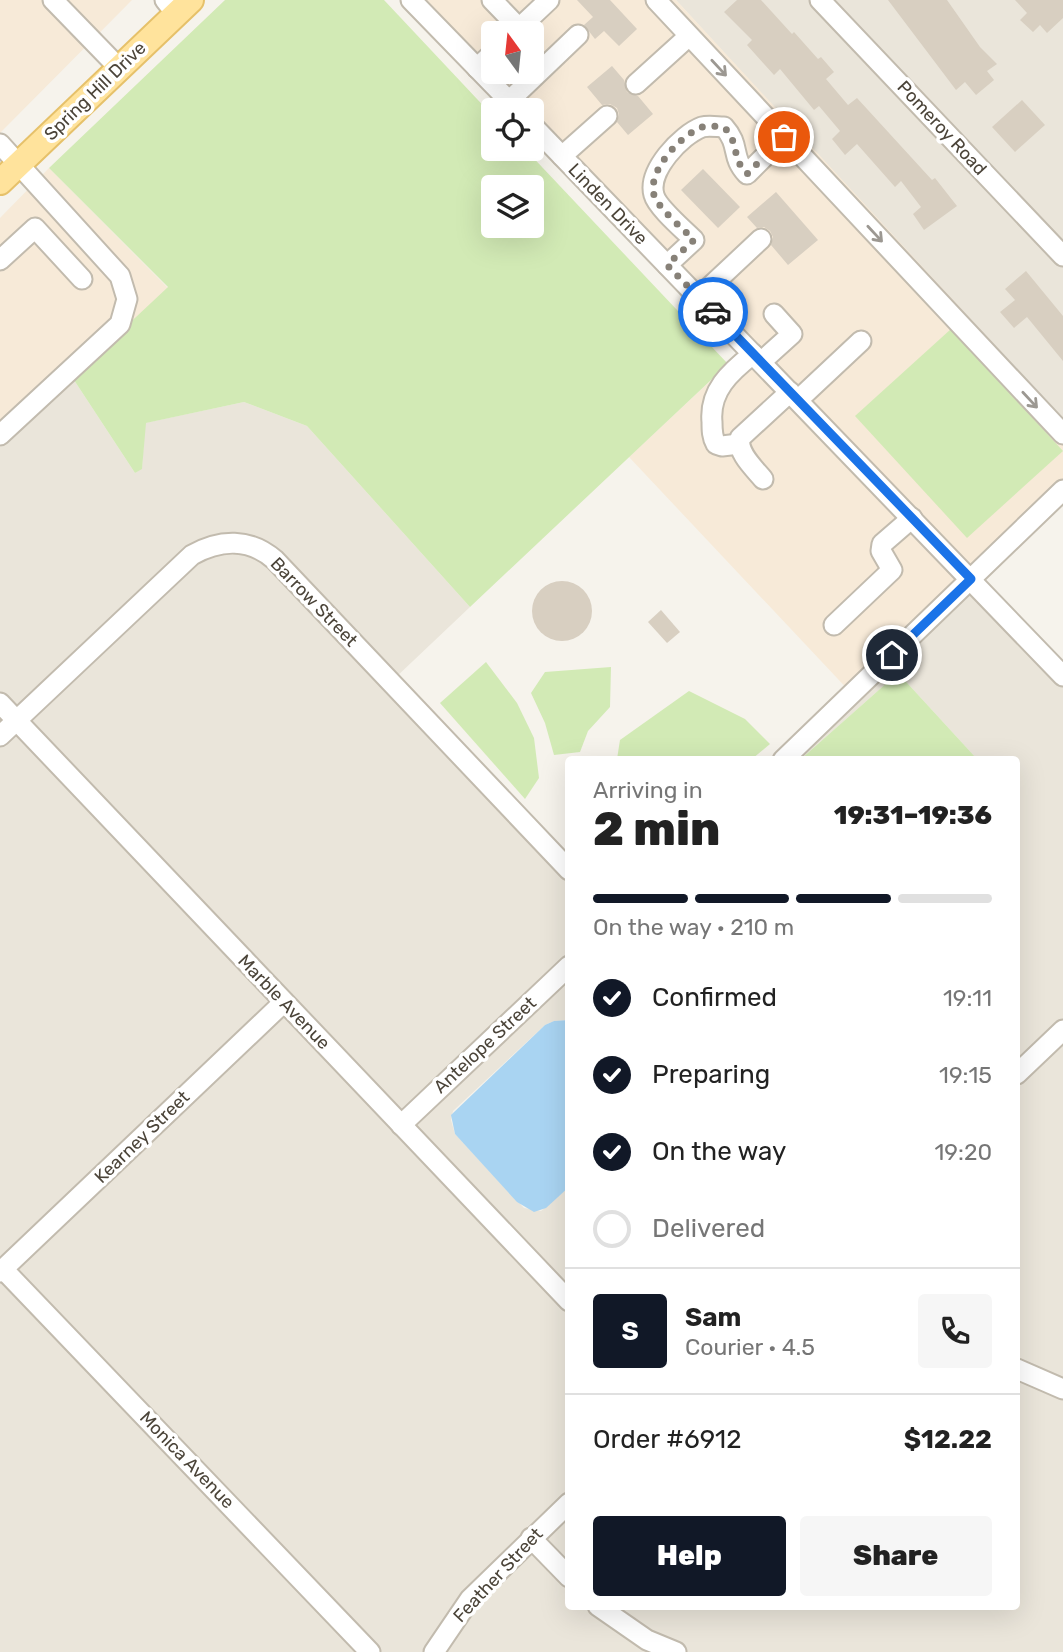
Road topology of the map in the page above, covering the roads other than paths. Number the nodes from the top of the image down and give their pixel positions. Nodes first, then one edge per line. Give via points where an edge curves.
1 (52, 0) edge
2 (411, 0) edge
3 (492, 0) edge
4 (549, 0) edge
5 (656, 0) edge
6 (820, 0) edge
7 (177, 5) edge
8 (509, 21) edge
9 (527, 21) edge
10 (578, 34) dead end
11 (689, 36) junction
12 (481, 64) edge
13 (119, 68) junction
14 (477, 68) junction
15 (636, 84) dead end
16 (505, 98) edge
17 (520, 98) edge
18 (607, 116) dead end
19 (544, 137) edge
20 (784, 137) junction
21 (0, 144) edge
22 (562, 156) junction
23 (19, 164) junction
24 (0, 182) edge
25 (761, 239) dead end
26 (1063, 256) edge
27 (0, 260) edge
28 (667, 265) junction
29 (82, 279) dead end
30 (699, 297) junction
31 (774, 314) dead end
32 (861, 341) dead end
33 (757, 358) junction
34 (794, 396) junction
35 (1063, 434) edge
36 (0, 435) edge
37 (739, 444) junction
38 (763, 479) dead end
39 (1063, 490) edge
40 (912, 518) junction
41 (971, 579) junction
42 (834, 625) dead end
43 (1063, 676) edge
44 (0, 703) edge
45 (16, 720) junction
46 (0, 736) edge
47 (787, 756) edge
48 (565, 866) edge
49 (565, 970) edge
50 (284, 1002) junction
51 (1063, 1030) edge
52 (1020, 1071) edge
53 (401, 1125) junction
54 (2, 1271) edge
55 (565, 1297) edge
56 (1020, 1370) edge
57 (1063, 1389) edge
58 (565, 1507) edge
59 (531, 1538) junction
60 (565, 1573) edge
61 (604, 1610) edge
62 (370, 1652) edge
63 (434, 1652) edge
64 (676, 1652) edge

1 - 13 street
2 - 14 street
3 - 8 street
4 - 9 street
5 - 11 street
6 - 26 street, Pomeroy Road
7 - 13 main road, Spring Hill Drive
10 - 17 street
11 - 15 street
11 -> 20 street
12 - 14 street
13 - 23 main road, Spring Hill Drive
14 - 16 street
18 - 22 street
19 - 22 street, Linden Drive
20 - 28 street via 747,174 736,162 734,139 724,127 703,127 665,159 652,181 656,201 694,240
20 -> 35 street
21 - 23 street
22 - 28 street, Linden Drive
23 - 24 main road, Spring Hill Drive
23 - 36 street via 120,276 127,299 120,324
25 - 30 street
27 - 29 street via 35,228
28 - 30 street, Linden Drive
30 - 33 street, Linden Drive
31 - 33 street via 792,334
32 - 34 street
33 - 34 street, Linden Drive
33 - 37 street via 720,386 713,398 716,444
34 - 37 street via 740,438
34 - 40 street, Linden Drive
37 - 38 street
39 - 41 street
40 - 41 street, Linden Drive
40 - 42 street via 883,544 881,551 892,570
41 - 43 street, Linden Drive
41 - 47 street
44 - 45 street, Marble Avenue
45 - 46 street, Barrow Street
45 - 48 street, Barrow Street via 192,555 222,542 241,543 275,560
45 - 50 street, Marble Avenue
49 - 53 street, Antelope Street
50 - 53 street, Marble Avenue
50 - 54 street, Kearney Street
51 - 52 street
53 - 55 street, Marble Avenue
54 - 62 street, Monica Avenue
56 - 57 street
58 - 59 street, Feather Street
59 - 60 street
59 - 63 street, Feather Street via 470,1599
61 - 64 street via 638,1635

